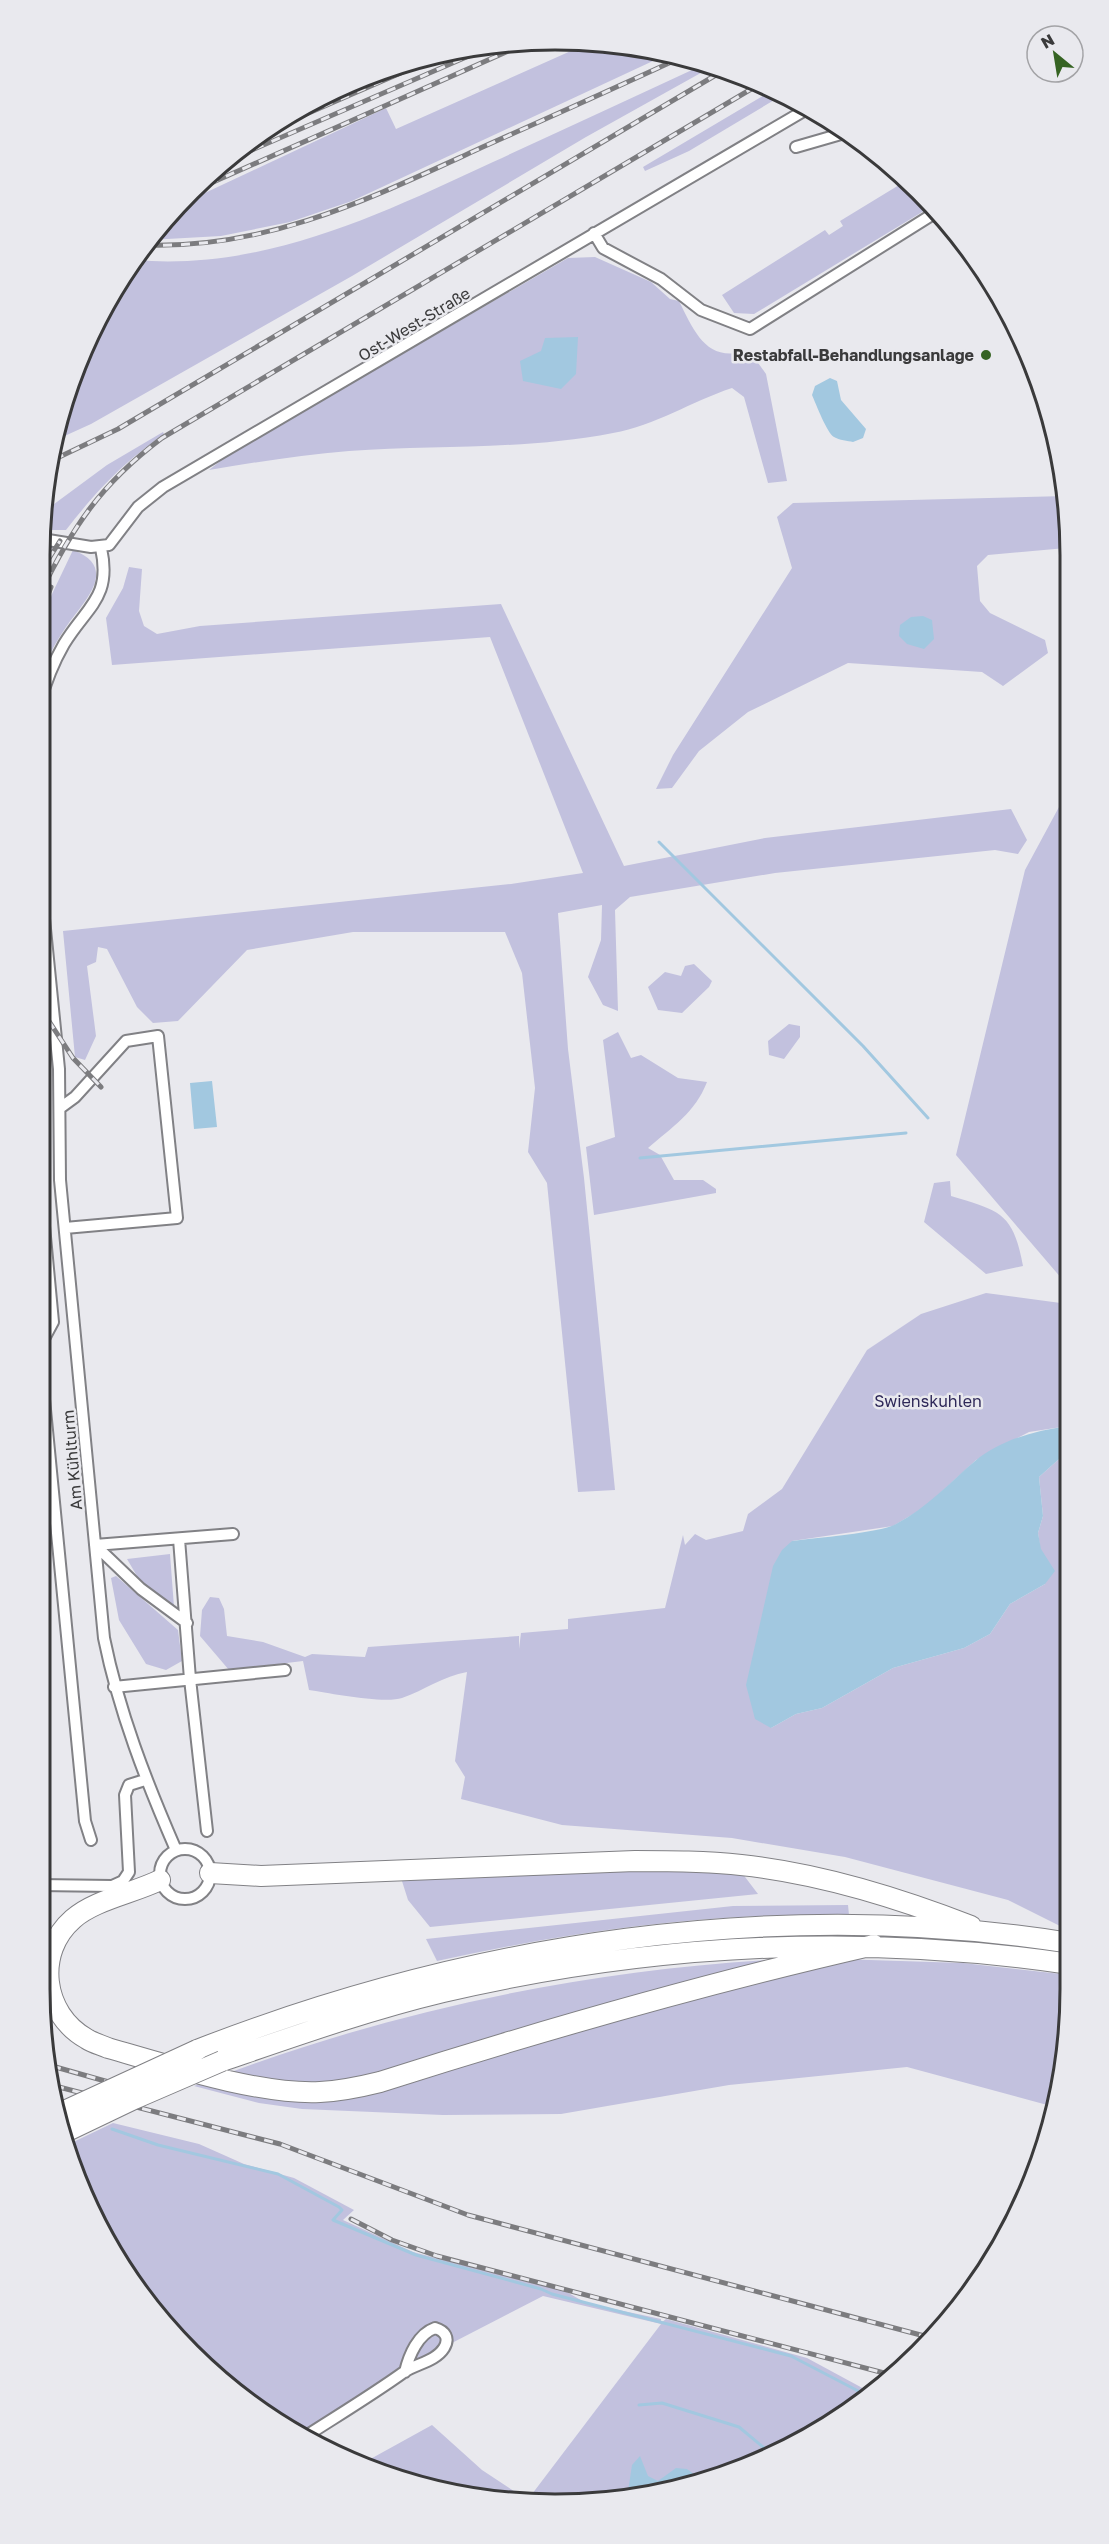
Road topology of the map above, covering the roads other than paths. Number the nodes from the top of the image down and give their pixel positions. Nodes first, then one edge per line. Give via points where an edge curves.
1 (800, 113) edge
2 (836, 136) edge
3 (796, 147) dead end
4 (929, 217) edge
5 (594, 234) junction
6 (50, 539) edge
7 (101, 548) junction
8 (50, 678) edge
9 (50, 1010) edge
10 (60, 1108) junction
11 (65, 1228) junction
12 (50, 1296) edge
13 (50, 1328) edge
14 (50, 1461) edge
15 (232, 1534) dead end
16 (179, 1539) junction
17 (95, 1545) junction
18 (187, 1623) junction
19 (285, 1670) dead end
20 (190, 1679) junction
21 (114, 1687) junction
22 (145, 1780) junction
23 (207, 1830) dead end
24 (92, 1840) dead end
25 (176, 1850) junction
26 (210, 1874) junction
27 (160, 1880) junction
28 (50, 1885) edge
29 (990, 1933) junction
30 (1060, 1942) edge
31 (874, 1945) junction
32 (50, 1959) edge
33 (1060, 1963) edge
34 (50, 1993) edge
35 (65, 2111) edge
36 (70, 2130) edge
37 (405, 2372) dead end
38 (312, 2432) edge

1 - 5 street, Ost-West-Straße
2 - 3 street
4 - 5 street via 750,328 701,310 661,279 603,248
5 - 7 street, Ost-West-Straße via 163,487 138,507 109,545
6 - 7 street
7 - 8 street via 105,568 102,590 64,644
9 - 10 street, Am Kühlturm via 56,1035
10 - 11 street, Am Kühlturm
10 - 11 street via 126,1041 158,1036 177,1218
11 - 17 street, Am Kühlturm
12 - 13 street
14 - 24 street via 85,1821
15 - 16 street
16 - 17 street
16 - 18 street
17 - 18 street via 141,1589
17 - 21 street, Am Kühlturm via 104,1638
18 - 20 street
19 - 20 street
20 - 21 street
20 - 23 street
21 - 22 street, Am Kühlturm
22 - 25 street, Am Kühlturm
22 - 28 street via 129,1785 124,1795 129,1872 123,1881 112,1886
25 - 26 street via 199,1853
25 - 27 street via 161,1866
26 - 27 street via 205,1889 191,1898 175,1897
26 - 29 highway via 261,1876 636,1861 731,1864 814,1878 883,1896
27 - 32 highway via 89,1907 73,1918 58,1934
29 - 30 highway
29 - 35 highway, bridge via 798,1926 696,1932 583,1945 470,1966 318,2007 197,2050
31 - 33 highway
31 - 34 highway via 741,1976 346,2090 261,2087 108,2048 70,2027
31 - 36 highway, bridge via 686,1953 554,1970 386,2007 222,2061
37 - 38 street

